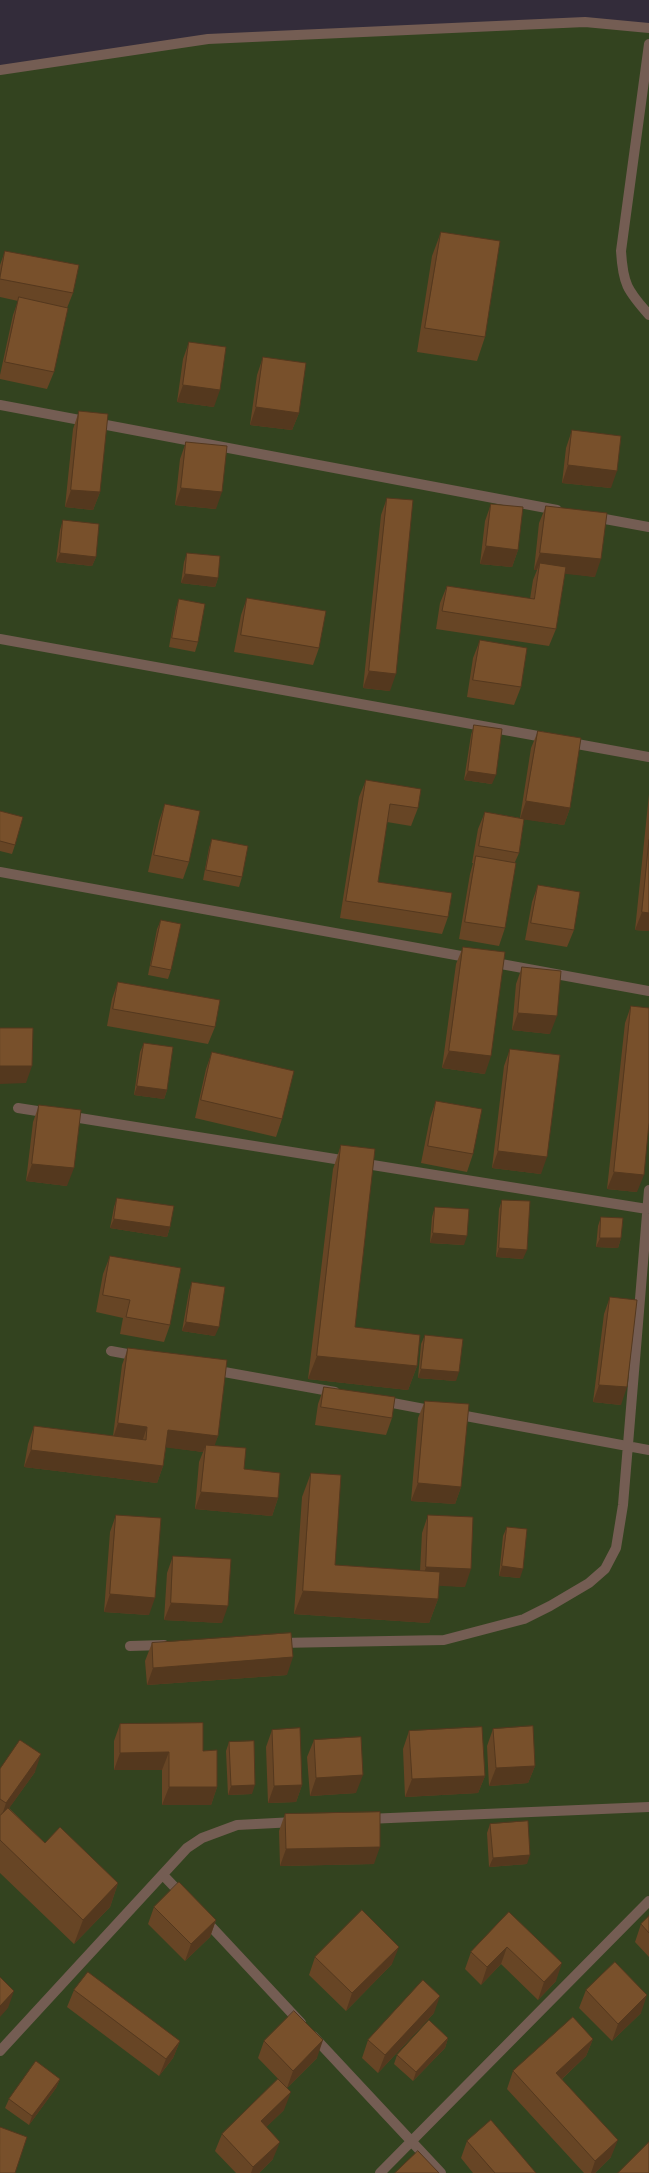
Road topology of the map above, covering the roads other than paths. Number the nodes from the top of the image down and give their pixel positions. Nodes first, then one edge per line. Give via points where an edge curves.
1 (649, 28) edge
2 (649, 44) edge
3 (0, 70) edge
4 (649, 315) edge
5 (0, 405) edge
6 (571, 512) edge
7 (586, 516) edge
8 (649, 527) edge
9 (0, 639) edge
10 (649, 757) edge
11 (0, 872) edge
12 (649, 991) edge
13 (18, 1108) dead end
14 (649, 1190) edge
15 (647, 1209) junction
16 (111, 1351) dead end
17 (150, 1358) edge
18 (205, 1368) edge
19 (346, 1394) edge
20 (370, 1398) edge
21 (628, 1446) junction
22 (649, 1450) edge
23 (271, 1643) edge
24 (177, 1645) edge
25 (130, 1646) dead end
26 (649, 1807) edge
27 (356, 1820) edge
28 (308, 1822) edge
29 (163, 1875) junction
30 (649, 1901) edge
31 (0, 2051) edge
32 (411, 2140) junction
33 (380, 2173) edge
34 (441, 2173) edge

1 - 3 lane via 585,22 208,39
2 - 4 lane via 621,251 622,273 630,294
5 - 6 lane
7 - 8 lane
9 - 10 lane
11 - 12 lane
13 - 15 lane
14 - 15 lane
15 - 21 lane
16 - 17 lane
18 - 19 lane
20 - 21 lane
21 - 22 lane
21 - 23 lane via 616,1548 605,1569 589,1583 550,1606 524,1619 444,1640
24 - 25 lane
26 - 27 lane
28 - 29 lane via 237,1825 202,1838 187,1848
29 - 31 lane
29 - 32 lane
30 - 32 lane
32 - 33 lane
32 - 34 lane

